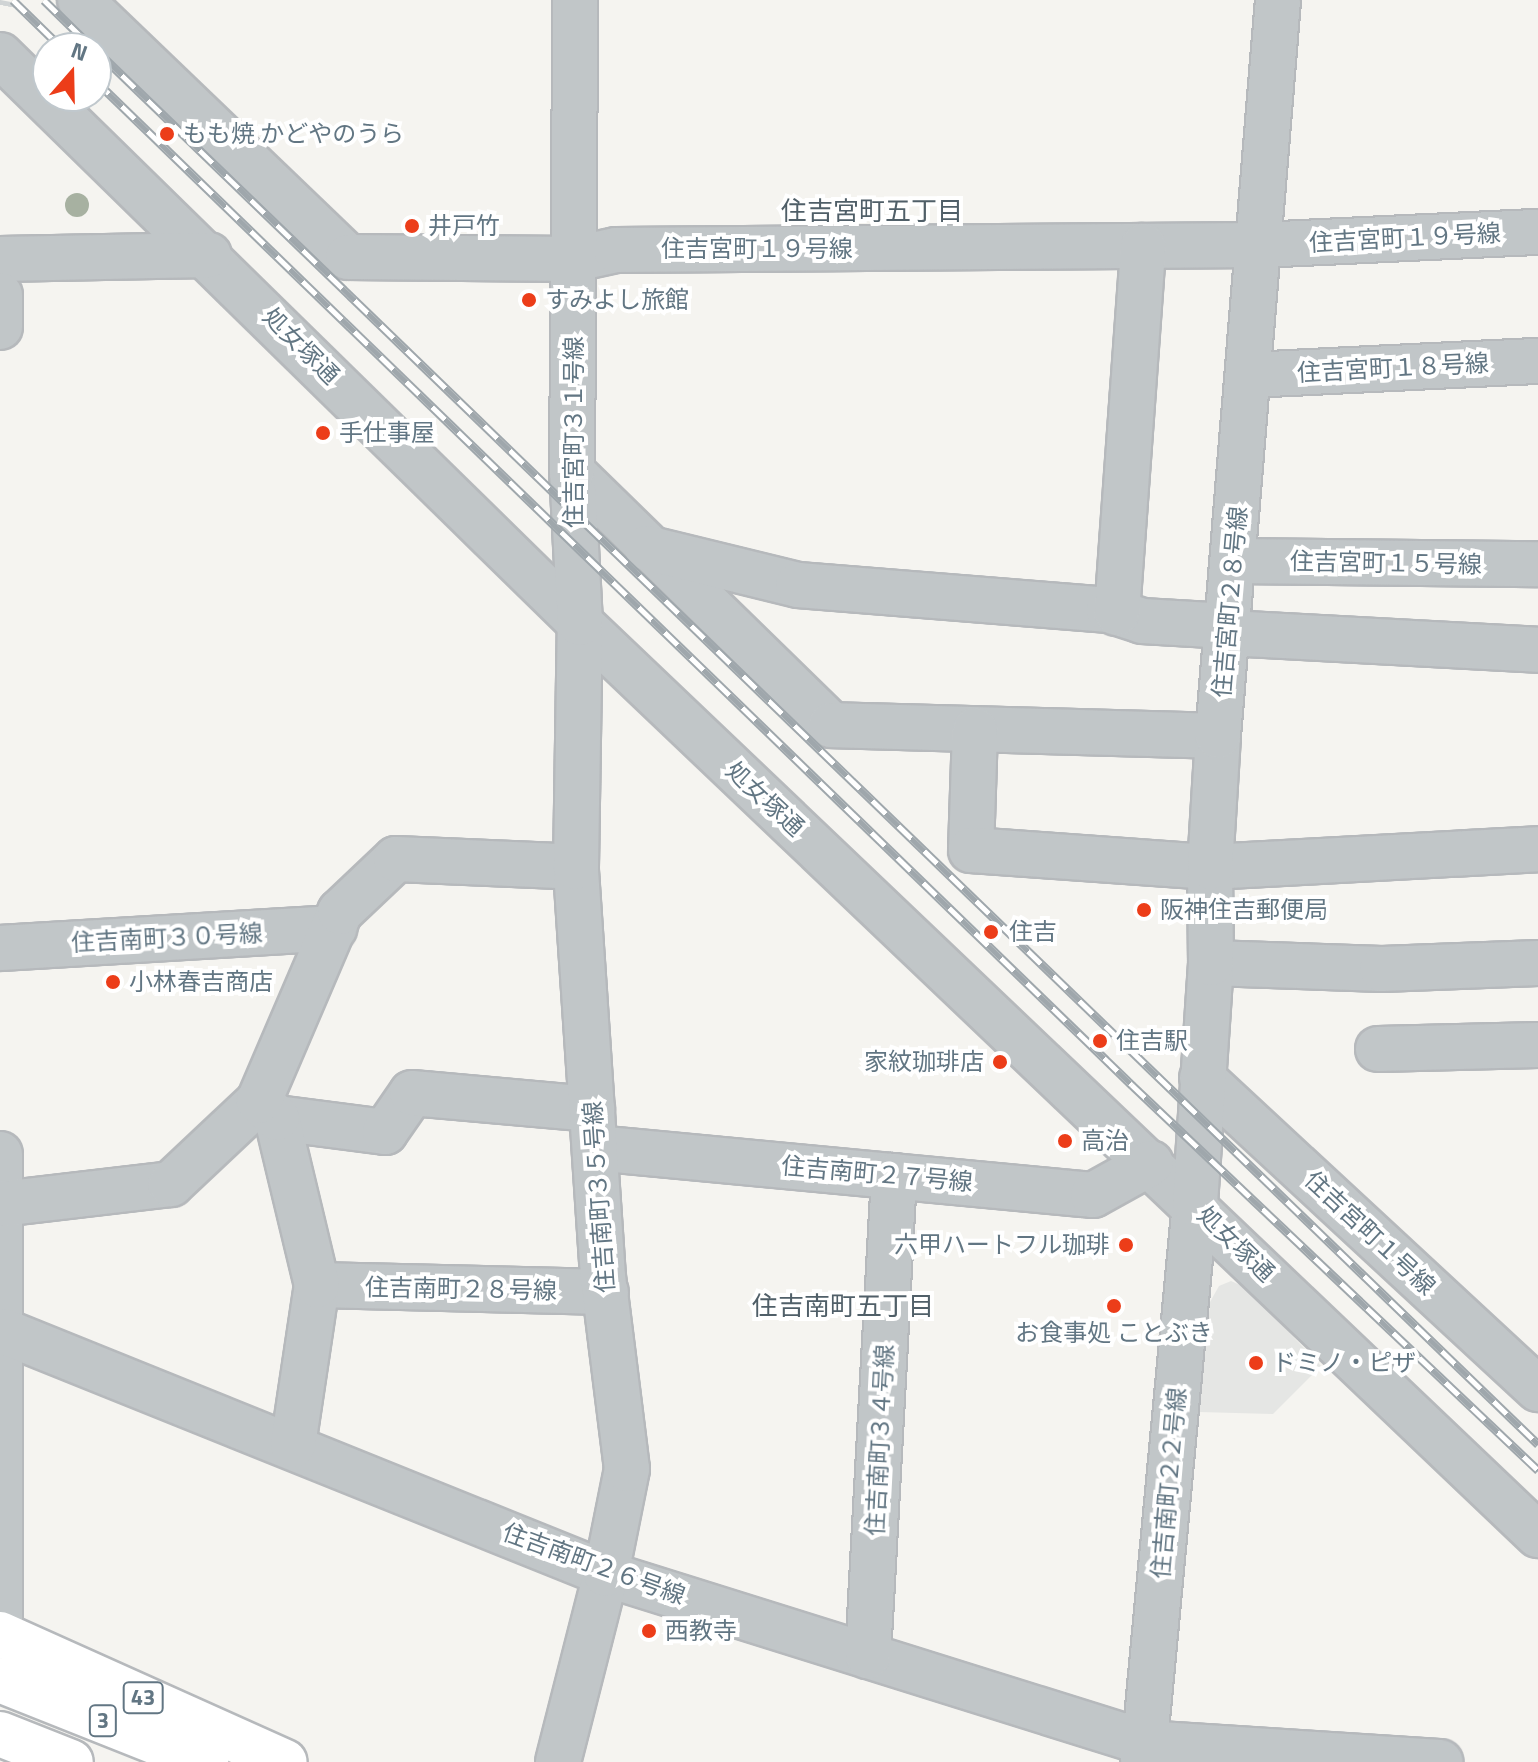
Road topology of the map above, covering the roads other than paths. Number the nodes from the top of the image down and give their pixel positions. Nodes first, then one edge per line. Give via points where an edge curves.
1 (80, 0) edge
2 (575, 0) edge
3 (1278, 0) edge
4 (0, 55) edge
5 (1538, 232) edge
6 (1259, 245) junction
7 (1143, 246) junction
8 (209, 255) junction
9 (0, 259) edge
10 (575, 259) junction
11 (0, 295) edge
12 (0, 327) edge
13 (1538, 361) edge
14 (1249, 375) junction
15 (572, 472) junction
16 (647, 548) junction
17 (1234, 561) junction
18 (1538, 564) edge
19 (1117, 613) junction
20 (580, 623) junction
21 (1228, 630) junction
22 (1538, 650) edge
23 (975, 730) junction
24 (1218, 736) junction
25 (1538, 849) edge
26 (576, 867) junction
27 (1210, 867) junction
28 (334, 928) junction
29 (0, 948) edge
30 (1211, 963) junction
31 (1538, 963) edge
32 (1538, 1045) edge
33 (1378, 1049) dead end
34 (1202, 1078) junction
35 (268, 1110) junction
36 (593, 1129) junction
37 (0, 1154) edge
38 (1151, 1163) junction
39 (894, 1176) junction
40 (1, 1204) edge
41 (1195, 1204) junction
42 (1, 1285) edge
43 (317, 1285) junction
44 (606, 1292) junction
45 (3, 1331) junction
46 (1538, 1389) edge
47 (293, 1445) junction
48 (1538, 1535) edge
49 (606, 1574) junction
50 (0, 1636) edge
51 (868, 1656) junction
52 (0, 1680) edge
53 (0, 1734) edge
54 (1144, 1752) edge
55 (71, 1762) edge
56 (206, 1762) edge
57 (285, 1762) edge
58 (558, 1762) edge
59 (1427, 1762) edge
60 (1440, 1762) edge

1 - 10 street, 住吉宮町１９号線 via 348,257
2 - 10 street, 住吉宮町３１号線
3 - 6 street, 住吉宮町２８号線
4 - 8 street, 処女塚通
5 - 6 street, 住吉宮町１９号線
6 - 7 street, 住吉宮町１９号線
6 - 14 street, 住吉宮町２８号線
7 - 10 street, 住吉宮町１９号線 via 616,250
7 - 19 street
8 - 9 street
8 - 20 street, 処女塚通
10 - 15 street, 住吉宮町３１号線
11 - 12 street
13 - 14 street, 住吉宮町１８号線
14 - 17 street, 住吉宮町２８号線
15 - 16 street
15 - 20 street, 住吉宮町３１号線
16 - 19 street via 798,585
16 - 23 street via 831,725
17 - 18 street, 住吉宮町１５号線
17 - 21 street, 住吉宮町２８号線
19 - 21 street via 1142,621
20 - 26 street, 住吉南町３５号線
20 - 38 street, 処女塚通
21 - 22 street
21 - 24 street, 住吉宮町２８号線
23 - 24 street
23 - 27 street via 971,850
24 - 27 street, 住吉宮町２８号線
25 - 27 street
26 - 28 street via 396,859 340,912
26 - 36 street, 住吉南町３５号線
27 - 30 street, 住吉宮町２８号線
28 - 29 street, 住吉南町３０号線
28 - 35 street
30 - 31 street via 1382,969
30 - 34 street, 住吉宮町２８号線
32 - 33 street
34 - 41 street, 住吉宮町２８号線
34 - 46 street, 住吉宮町１号線
35 - 36 street, 住吉南町２７号線 via 385,1132 412,1093
35 - 40 street via 171,1184
35 - 43 street
36 - 39 street, 住吉南町２７号線
36 - 44 street, 住吉南町３５号線
37 - 40 street
38 - 39 street, 住吉南町２７号線 via 1093,1195
38 - 41 street, 処女塚通
39 - 51 street, 住吉南町３４号線
40 - 42 street
41 - 48 street, 処女塚通
41 - 54 street, 住吉南町２２号線
42 - 45 street
43 - 44 street, 住吉南町２８号線
43 - 47 street
44 - 49 street, 住吉南町３５号線 via 627,1469
45 - 47 street, 住吉南町２６号線
45 - 50 street
47 - 49 street, 住吉南町２６号線
49 - 51 street, 住吉南町２６号線
49 - 58 street, 住吉南町３５号線
50 - 57 highway, 43
51 - 54 street, 住吉南町２６号線
52 - 56 highway, 3
53 - 55 highway, 3
54 - 59 street, 住吉南町２６号線
59 - 60 street, 住吉南町２６号線

